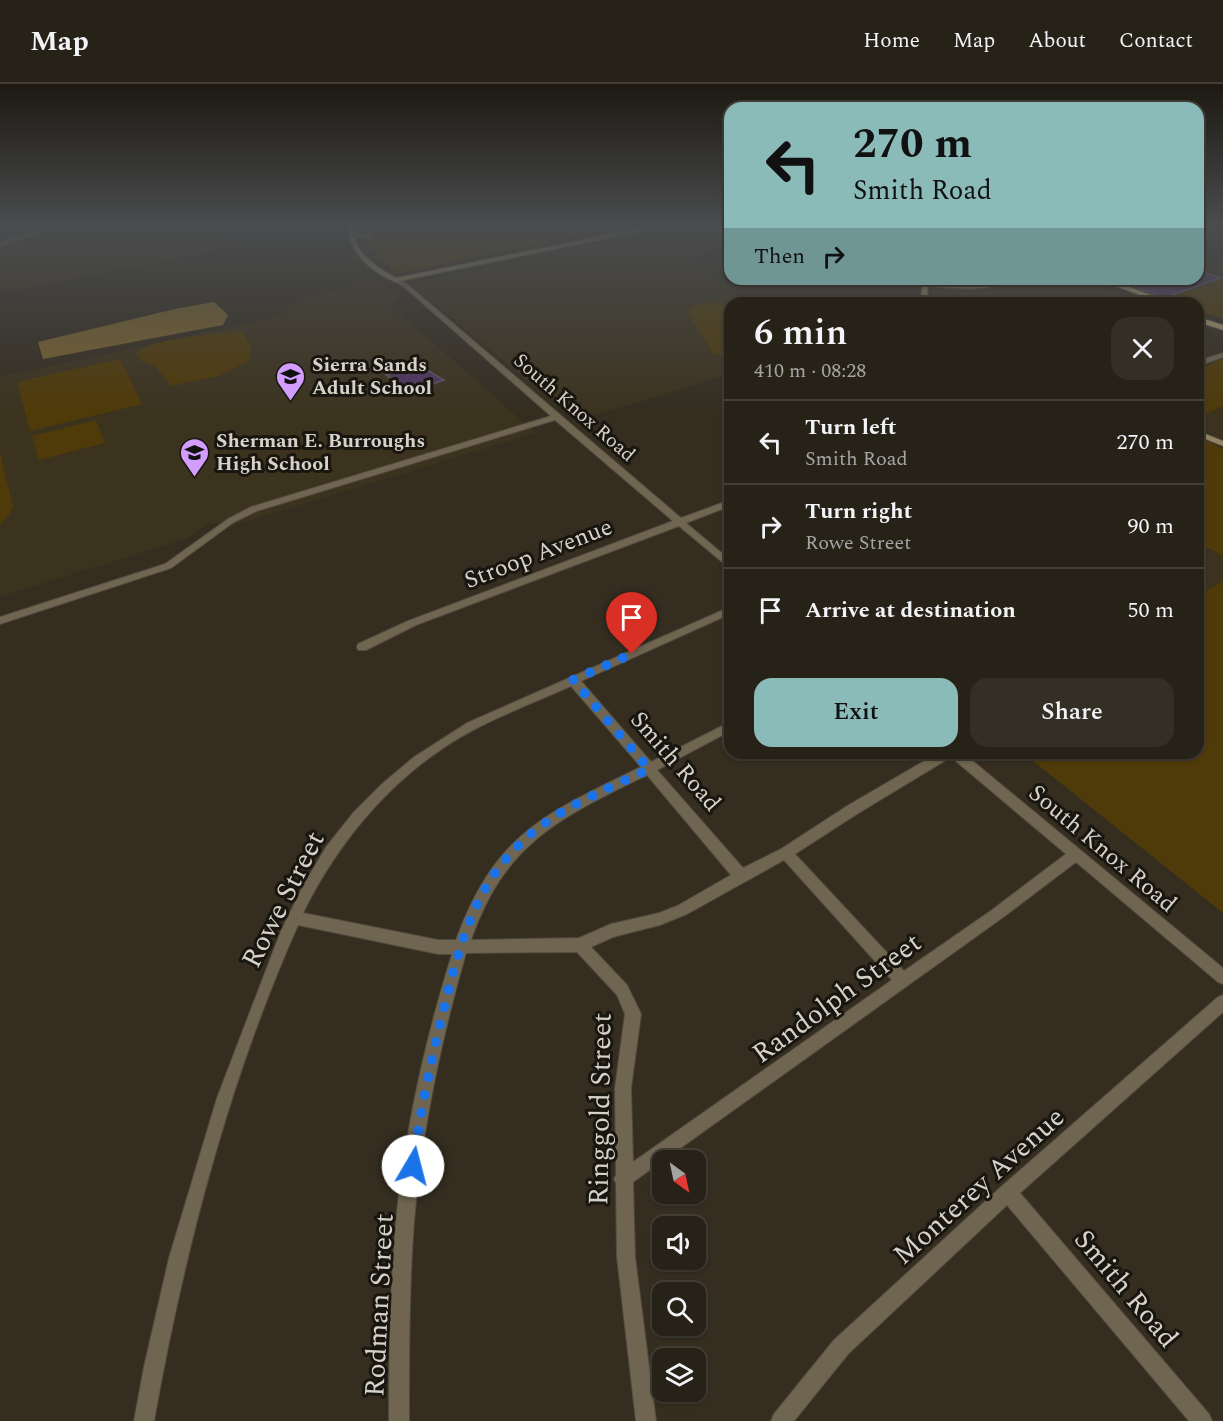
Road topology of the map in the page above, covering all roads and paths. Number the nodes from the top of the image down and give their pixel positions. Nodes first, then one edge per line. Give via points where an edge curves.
1 (407, 286) edge
2 (1109, 286) edge
3 (1122, 286) edge
4 (1138, 297) edge
5 (1151, 297) edge
6 (1204, 316) edge
7 (1204, 321) edge
8 (1223, 323) edge
9 (1223, 328) edge
10 (1223, 355) edge
11 (1204, 362) edge
12 (556, 417) junction
13 (1204, 436) edge
14 (1223, 444) edge
15 (724, 505) edge
16 (680, 522) junction
17 (724, 559) edge
18 (724, 613) edge
19 (0, 621) edge
20 (362, 647) dead end
21 (573, 680) junction
22 (724, 729) edge
23 (938, 759) edge
24 (962, 759) edge
25 (649, 769) junction
26 (786, 853) junction
27 (1076, 854) junction
28 (741, 876) junction
29 (296, 918) junction
30 (580, 945) junction
31 (459, 948) junction
32 (1223, 977) edge
33 (902, 980) junction
34 (1223, 1002) edge
35 (623, 1179) junction
36 (1008, 1192) junction
37 (144, 1421) edge
38 (399, 1421) edge
39 (646, 1421) edge
40 (781, 1421) edge
41 (1202, 1421) edge

1 - 12 street, South Knox Road
2 - 4 main road
3 - 5 main road
6 - 8 main road
7 - 9 main road
10 - 11 street
12 - 16 street, South Knox Road
12 - 19 street via 255,509 233,518 168,566
13 - 14 street
15 - 16 street, Stroop Avenue
16 - 17 street, South Knox Road
16 - 20 street, Stroop Avenue via 412,623
18 - 21 street, Rowe Street
21 - 25 street, Smith Road
21 - 29 street, Rowe Street via 471,726 410,767 371,802 343,835 316,875
22 - 25 street, Rodman Street
23 - 26 street
24 - 27 street, South Knox Road
25 - 28 street, Smith Road
25 - 31 street, Rodman Street via 556,816 523,841 483,892
26 - 28 street
26 - 33 street
27 - 32 street, South Knox Road
27 - 33 street, Randolph Street
28 - 30 street via 682,910 611,931
29 - 31 street
29 - 37 street, Rowe Street via 241,1049 200,1178 153,1368
30 - 31 street
30 - 35 street, Ringgold Street via 622,990 633,1014 622,1088
31 - 38 street, Rodman Street via 419,1125 404,1236
33 - 35 street, Randolph Street
34 - 36 street, Monterey Avenue
35 - 39 street, Ringgold Street via 626,1257
36 - 40 street, Monterey Avenue via 841,1347
36 - 41 street, Smith Road

